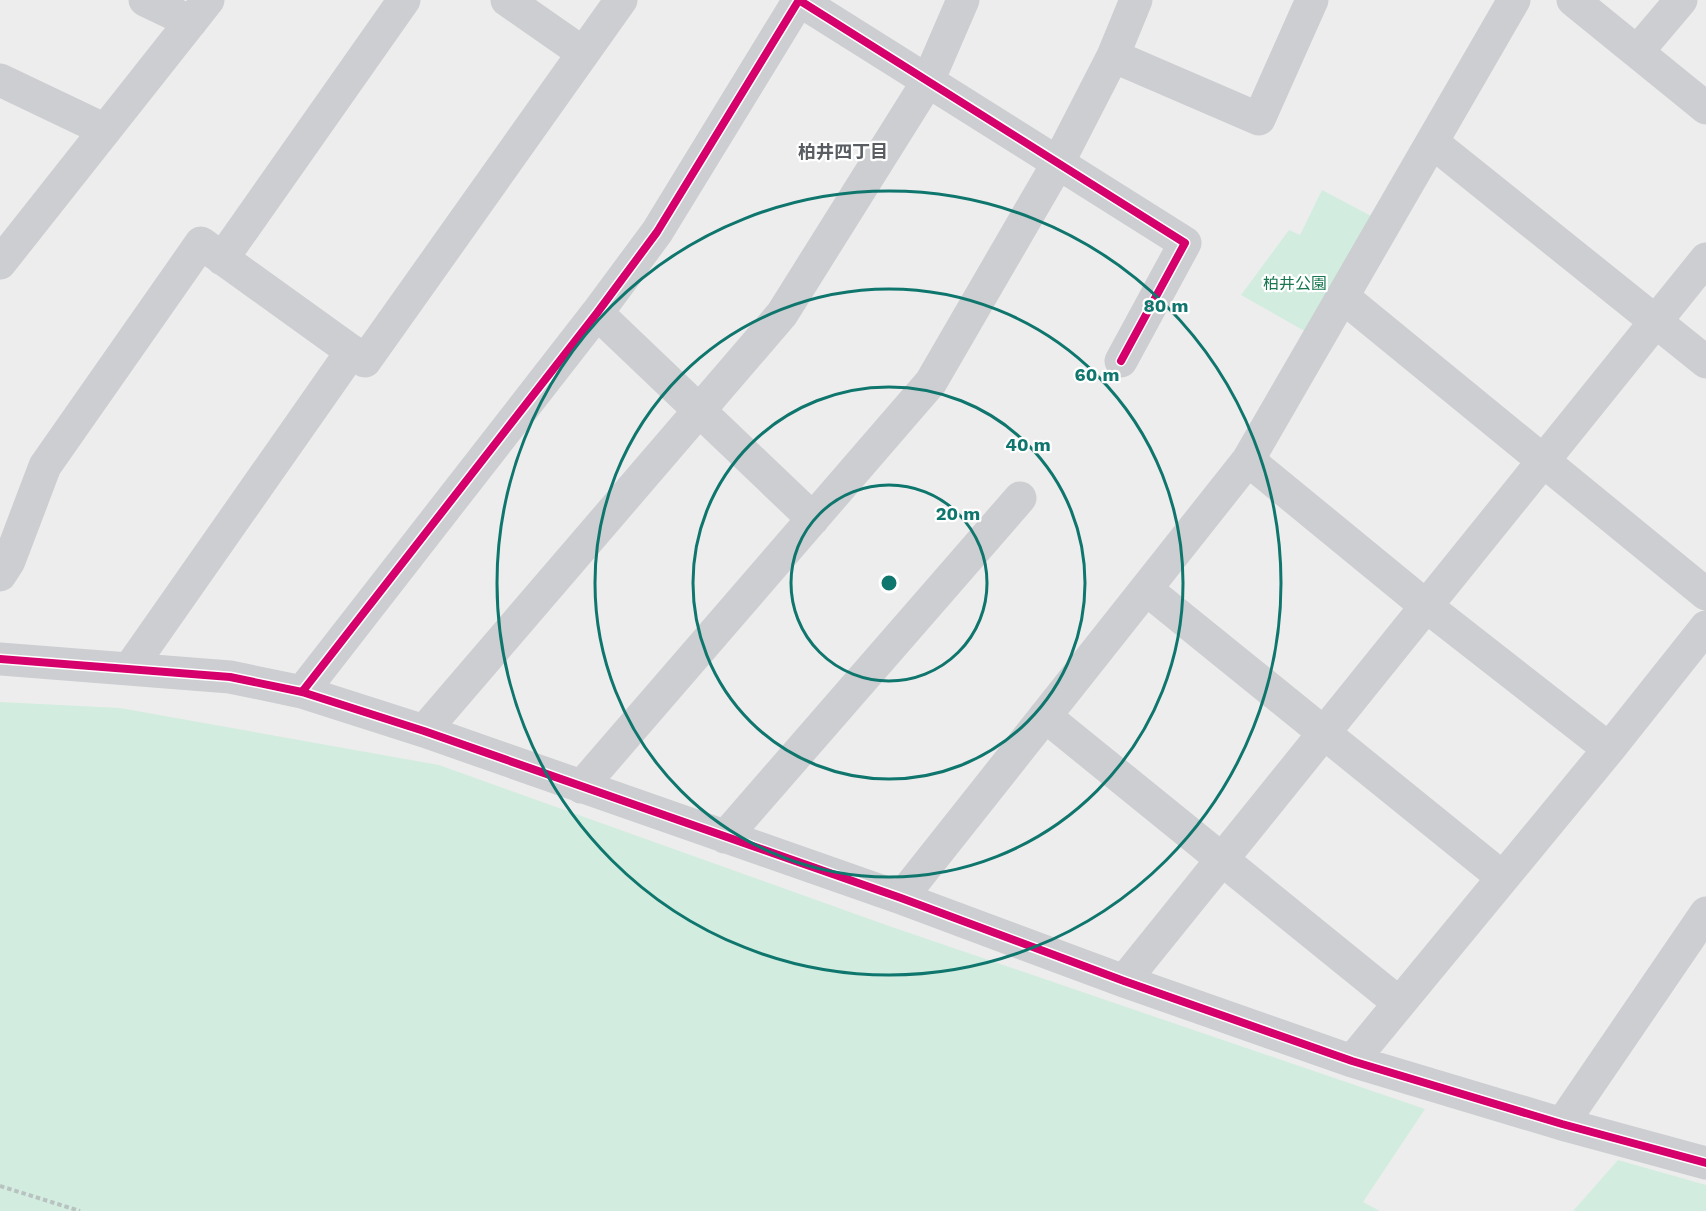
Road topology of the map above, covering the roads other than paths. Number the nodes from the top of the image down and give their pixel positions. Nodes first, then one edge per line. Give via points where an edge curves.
1 (145, 0) edge
2 (404, 0) edge
3 (507, 0) edge
4 (621, 0) edge
5 (963, 0) edge
6 (1136, 0) edge
7 (1312, 0) edge
8 (1514, 0) edge
9 (1573, 0) edge
10 (1681, 0) edge
11 (199, 11) edge
12 (583, 52) junction
13 (1637, 52) junction
14 (1113, 56) junction
15 (0, 80) edge
16 (928, 81) junction
17 (1706, 108) edge
18 (105, 130) junction
19 (1432, 142) junction
20 (1058, 163) junction
21 (222, 259) junction
22 (1706, 259) edge
23 (0, 263) edge
24 (1343, 297) junction
25 (597, 313) junction
26 (1655, 322) junction
27 (352, 351) junction
28 (1121, 361) dead end
29 (1706, 363) edge
30 (700, 411) junction
31 (1248, 460) junction
32 (1543, 460) junction
33 (1020, 498) dead end
34 (813, 519) junction
35 (0, 575) edge
36 (1146, 589) junction
37 (1706, 594) edge
38 (1426, 606) junction
39 (1706, 627) edge
40 (0, 658) edge
41 (130, 668) junction
42 (302, 692) junction
43 (1045, 716) junction
44 (424, 731) junction
45 (1324, 733) junction
46 (1609, 749) junction
47 (581, 787) junction
48 (725, 837) junction
49 (1222, 860) junction
50 (1502, 877) junction
51 (901, 898) junction
52 (1706, 913) edge
53 (1124, 981) junction
54 (1399, 1003) junction
55 (1352, 1061) junction
56 (1562, 1124) junction
57 (1706, 1163) edge

1 - 11 street
2 - 21 street
3 - 12 street
4 - 12 street
5 - 16 street
6 - 14 street
7 - 14 street via 1259,119
8 - 19 street
9 - 13 street
10 - 13 street
11 - 18 street
12 - 27 street via 364,361
13 - 17 street
14 - 20 street
15 - 18 street
16 - 20 street
16 - 25 street via 799,0 657,232
16 - 30 street via 782,314
18 - 23 street
19 - 24 street
19 - 26 street
20 - 28 street via 1185,243
20 - 34 street via 931,382
21 - 27 street
21 - 35 street via 201,243 45,466
22 - 26 street
24 - 31 street
24 - 32 street
25 - 30 street
25 - 42 street
26 - 29 street
26 - 32 street
27 - 41 street
30 - 34 street
30 - 44 street
31 - 36 street
31 - 38 street
32 - 37 street
32 - 38 street
33 - 48 street
34 - 47 street
36 - 43 street
36 - 45 street
38 - 45 street
38 - 46 street
39 - 46 street
40 - 41 street
41 - 42 street via 230,677
42 - 44 street
43 - 49 street
43 - 51 street
44 - 47 street
45 - 49 street
45 - 50 street
46 - 50 street
47 - 48 street
48 - 51 street
49 - 53 street
49 - 54 street
50 - 54 street
51 - 53 street
52 - 56 street
53 - 55 street
54 - 55 street
55 - 56 street
56 - 57 street

